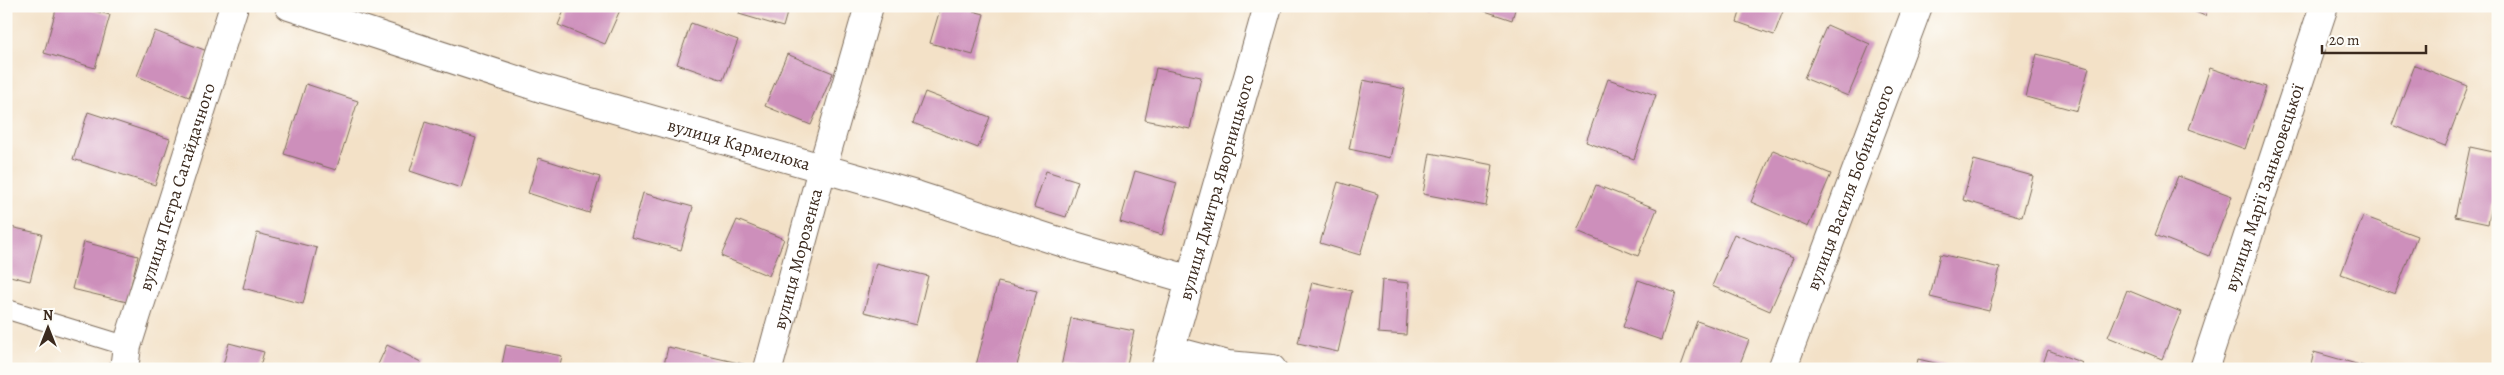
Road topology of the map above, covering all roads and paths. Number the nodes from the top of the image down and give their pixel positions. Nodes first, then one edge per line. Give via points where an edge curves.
1 (234, 6) edge
2 (289, 6) edge
3 (869, 6) edge
4 (1268, 6) edge
5 (1918, 6) edge
6 (2324, 6) edge
7 (822, 168) junction
8 (1192, 280) junction
9 (6, 309) edge
10 (125, 357) edge
11 (1168, 359) edge
12 (768, 369) edge
13 (1272, 369) edge
14 (1782, 369) edge
15 (2204, 369) edge

1 - 10 street, вулиця Петра Сагайдачного
2 - 7 street, вулиця Кармелюка via 540,88
3 - 7 street, вулиця Морозенка
4 - 8 street, вулиця Дмитра Яворницького
5 - 14 street, вулиця Василя Бобинського
6 - 15 street, вулиця Марії Заньковецької
7 - 8 street, вулиця Кармелюка
7 - 12 street, вулиця Морозенка
8 - 11 street, вулиця Дмитра Яворницького
9 - 10 lane
11 - 13 street

